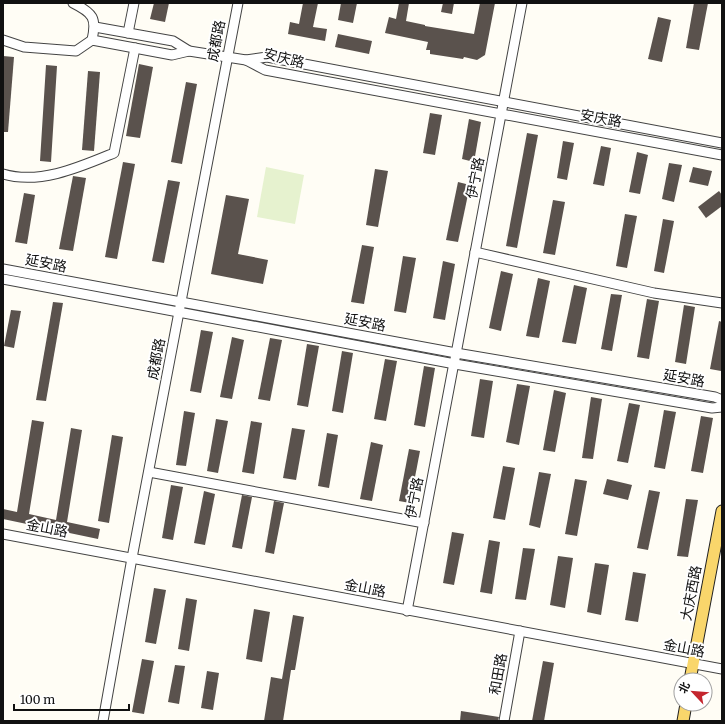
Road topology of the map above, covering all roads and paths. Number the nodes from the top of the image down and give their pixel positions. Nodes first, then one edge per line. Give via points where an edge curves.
1 (73, 3) edge
2 (134, 3) edge
3 (238, 3) edge
4 (522, 3) edge
5 (95, 27) junction
6 (128, 33) junction
7 (3, 40) edge
8 (92, 40) junction
9 (135, 48) junction
10 (189, 51) junction
11 (228, 57) junction
12 (246, 60) junction
13 (504, 101) junction
14 (501, 114) junction
15 (722, 143) edge
16 (722, 154) edge
17 (3, 174) edge
18 (475, 252) junction
19 (3, 269) edge
20 (3, 280) edge
21 (182, 302) junction
22 (722, 303) edge
23 (180, 312) junction
24 (455, 360) junction
25 (722, 400) edge
26 (722, 407) edge
27 (149, 472) junction
28 (722, 511) edge
29 (424, 523) junction
30 (3, 534) edge
31 (132, 558) junction
32 (407, 611) junction
33 (520, 631) junction
34 (693, 664) junction
35 (722, 669) edge
36 (692, 672) edge
37 (102, 721) edge
38 (504, 721) edge

1 - 5 street via 92,17
2 - 6 street
3 - 11 street, 成都路
4 - 13 street, 伊宁路
5 - 6 street
5 - 8 street
6 - 10 street via 173,42
7 - 8 street via 24,46 76,51
8 - 9 street
9 - 10 street via 172,55
9 - 17 street via 114,153 93,162 34,178
10 - 11 street
11 - 12 street
11 - 21 street, 成都路
12 - 13 street, 安庆路 via 267,57
12 - 14 street, 安庆路 via 265,70
13 - 14 street, 伊宁路
13 - 15 street, 安庆路
14 - 16 street, 安庆路
14 - 18 street, 伊宁路
18 - 22 street via 654,293
18 - 24 street, 伊宁路
19 - 21 street, 延安路
20 - 23 street, 延安路
21 - 23 street, 成都路
21 - 24 street, 延安路
23 - 26 street, 延安路 via 462,365 712,408
23 - 27 street, 成都路
24 - 25 street, 延安路
24 - 29 street, 伊宁路
27 - 29 street
27 - 31 street, 成都路
28 - 34 main road, 大庆西路
29 - 32 street, 伊宁路
30 - 31 street, 金山路
31 - 32 street, 金山路
31 - 37 street, 成都路
32 - 33 street, 金山路
33 - 34 street, 金山路
33 - 38 street, 和田路
34 - 35 street, 金山路
34 - 36 main road, 大庆西路

